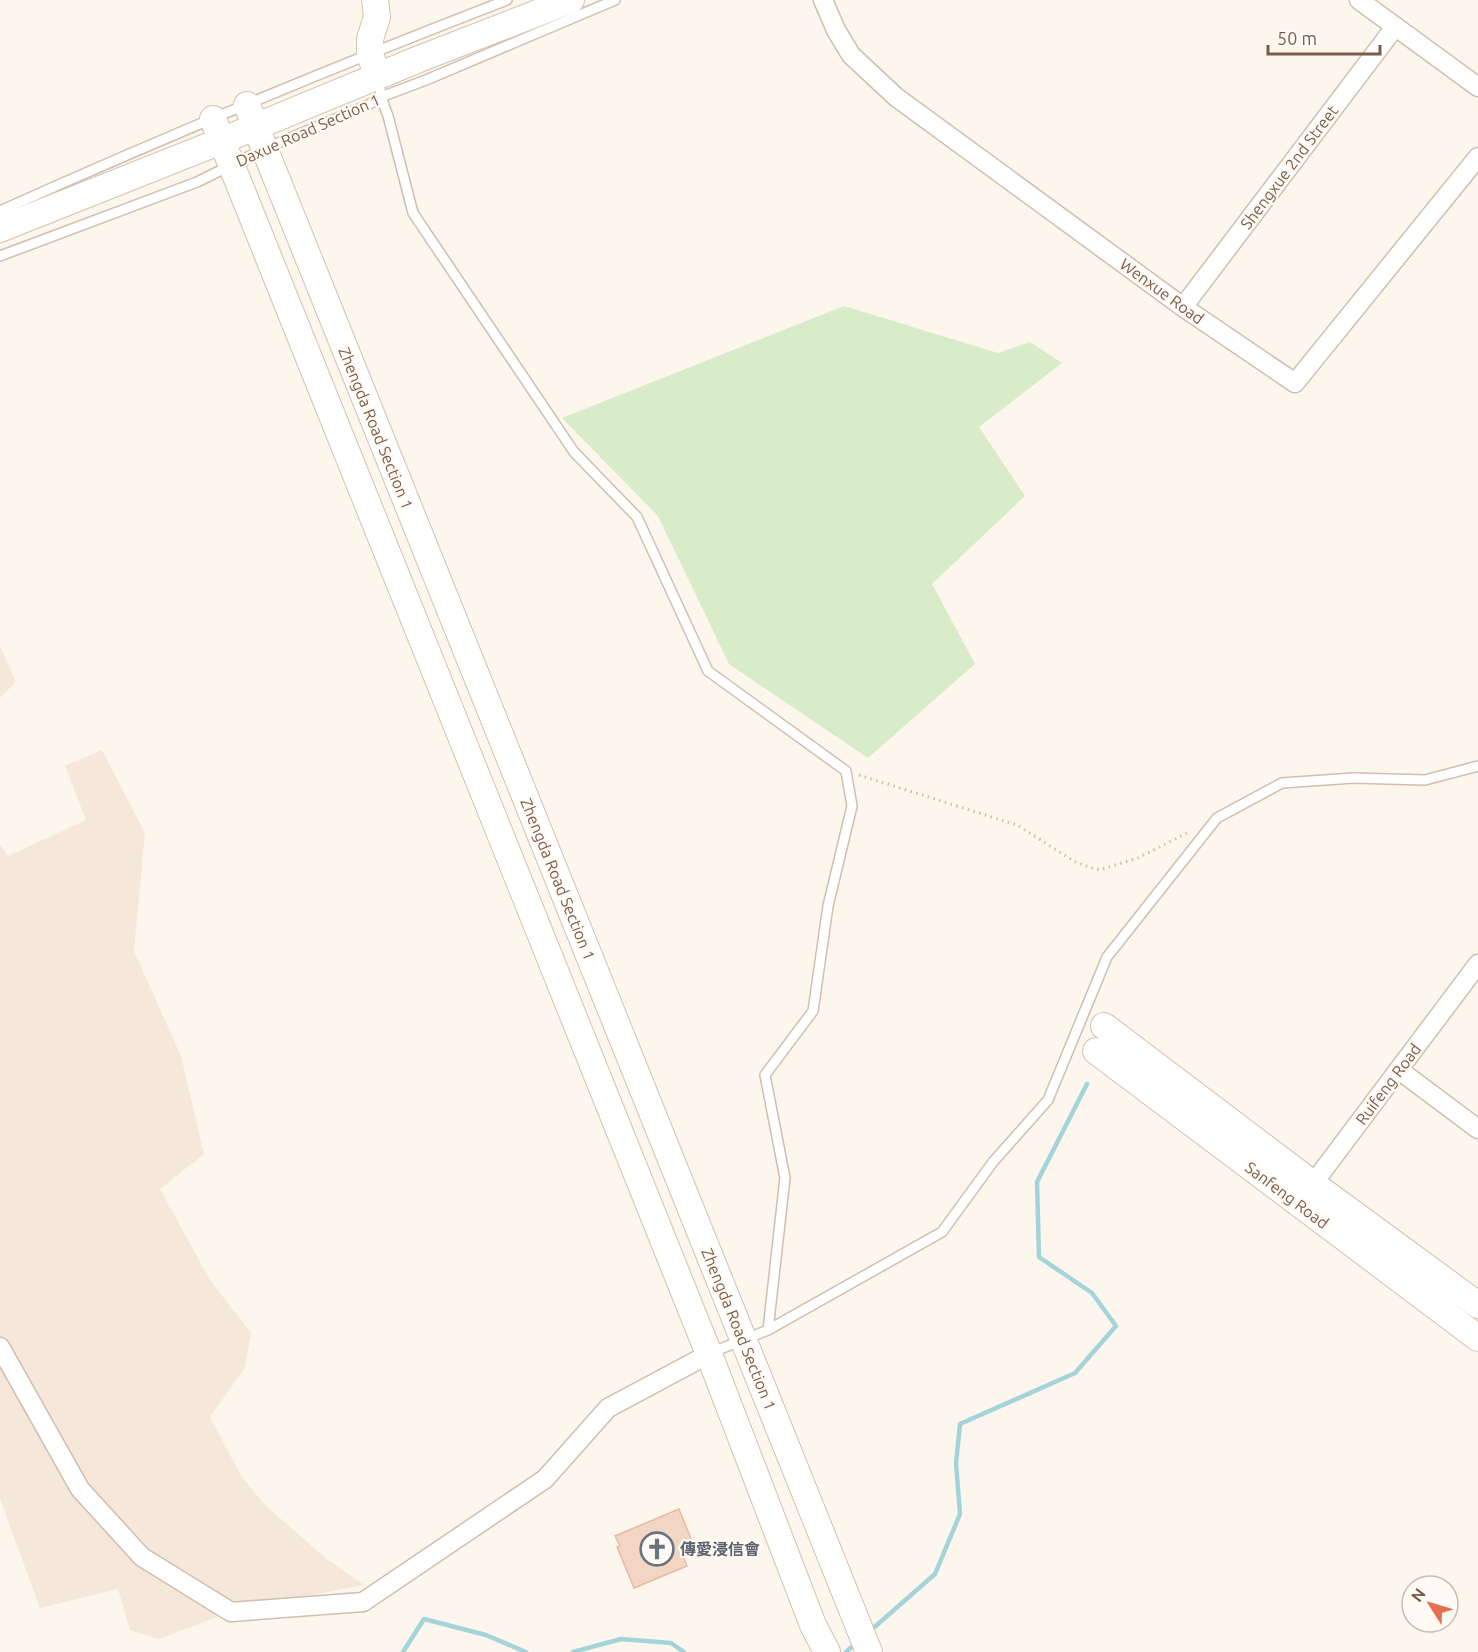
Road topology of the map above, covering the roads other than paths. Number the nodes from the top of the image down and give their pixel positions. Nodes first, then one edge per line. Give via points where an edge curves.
1 (375, 0) edge
2 (507, 0) edge
3 (571, 0) edge
4 (615, 0) edge
5 (823, 0) edge
6 (1359, 0) edge
7 (1395, 27) junction
8 (377, 76) junction
9 (1478, 87) edge
10 (255, 127) junction
11 (217, 130) junction
12 (1478, 157) edge
13 (232, 165) junction
14 (0, 211) edge
15 (0, 229) edge
16 (0, 256) edge
17 (1183, 307) junction
18 (1478, 766) edge
19 (1478, 964) edge
20 (1104, 1026) dead end
21 (1096, 1051) dead end
22 (1399, 1070) junction
23 (1478, 1129) edge
24 (1305, 1193) junction
25 (1478, 1305) edge
26 (768, 1330) junction
27 (1478, 1338) edge
28 (744, 1340) junction
29 (0, 1347) edge
30 (709, 1353) junction
31 (827, 1652) edge
32 (869, 1652) edge

1 - 8 main road via 377,16 370,39
2 - 8 lane, Daxue Road Section 1
3 - 8 main road, Daxue Road Section 1
4 - 8 lane, Daxue Road Section 1 via 426,80
5 - 17 street, Wenxue Road via 851,55 896,97
6 - 7 street
7 - 9 street
7 - 17 street, Shengxue 2nd Street
8 - 10 main road, Daxue Road Section 1
8 - 26 lane via 413,213 574,452 637,517 708,671 846,771 852,806 828,906 813,1011 765,1075 785,1178
10 - 11 main road, Daxue Road Section 1
10 - 13 lane, Daxue Road Section 1
10 - 28 main road, Zhengda Road Section 1
11 - 13 main road
11 - 14 lane, Daxue Road Section 1 via 135,151
11 - 15 main road, Daxue Road Section 1
12 - 17 street, Wenxue Road via 1295,383
13 - 16 lane, Daxue Road Section 1 via 198,182
13 - 30 main road
18 - 26 lane via 1425,780 1353,778 1282,783 1217,818 1107,957 1048,1100 993,1162 942,1232
19 - 22 street, Ruifeng Road
20 - 24 main road, Sanfeng Road
21 - 24 main road, Sanfeng Road
22 - 23 street
22 - 24 street, Ruifeng Road
24 - 25 main road, Sanfeng Road
24 - 27 main road, Sanfeng Road
26 - 28 lane
28 - 30 lane
28 - 32 main road, Zhengda Road Section 1
29 - 30 street via 80,1489 142,1557 231,1612 363,1602 546,1479 608,1408
30 - 31 main road

